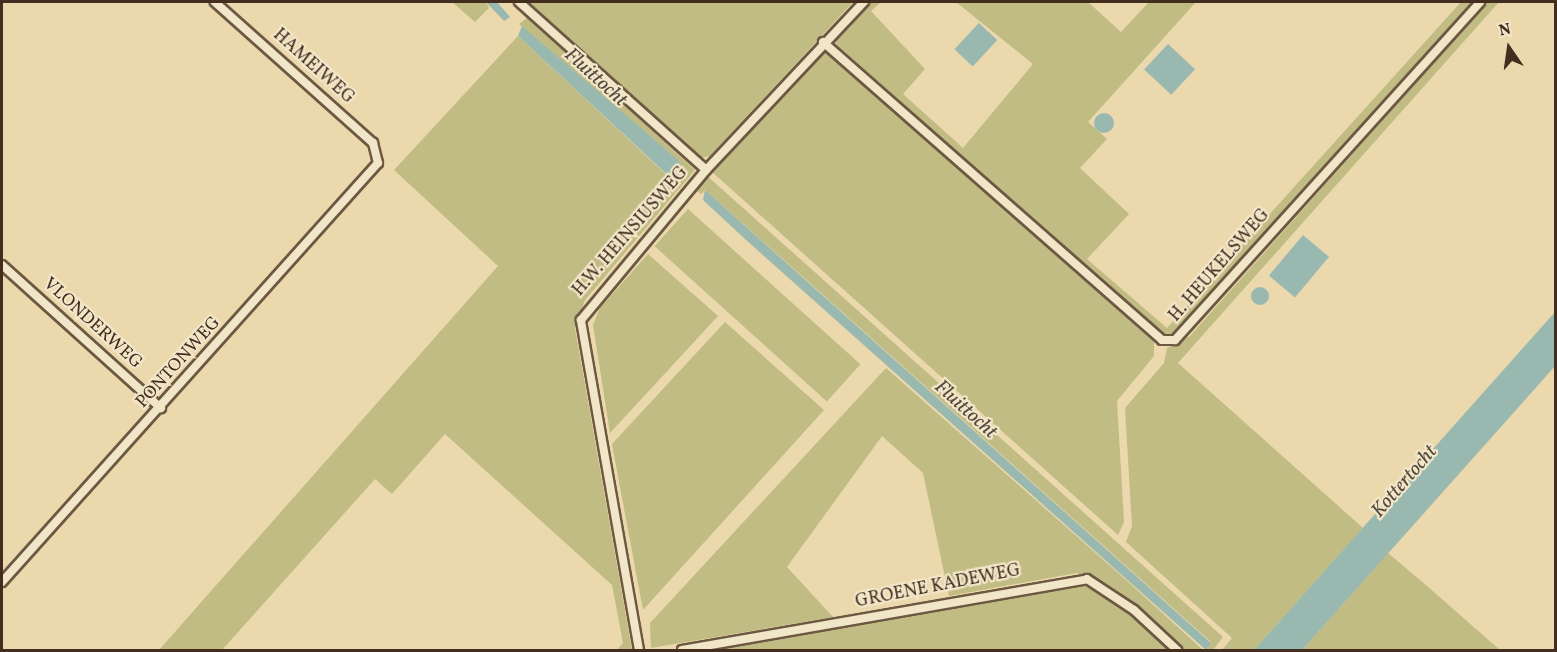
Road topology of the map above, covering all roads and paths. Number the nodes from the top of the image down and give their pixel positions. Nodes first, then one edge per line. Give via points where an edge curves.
1 (215, 2) edge
2 (519, 2) edge
3 (864, 2) edge
4 (1480, 2) edge
5 (823, 42) junction
6 (378, 163) joint
7 (706, 170) junction
8 (2, 265) edge
9 (161, 408) junction
10 (2, 582) edge
11 (639, 651) edge
12 (682, 651) edge
13 (1177, 651) edge

1 - 6 street, HAMEIWEG via 373,143
2 - 7 street
3 - 5 street, H.W. HEINSIUSWEG
4 - 5 street, H. HEUKELSWEG via 1175,340 1162,340
5 - 7 street, H.W. HEINSIUSWEG
6 - 9 street, PONTONWEG
7 - 11 street, H.W. HEINSIUSWEG via 581,320
8 - 9 street, VLONDERWEG
9 - 10 street, PONTONWEG
12 - 13 street, GROENE KADEWEG via 1086,579 1134,610

